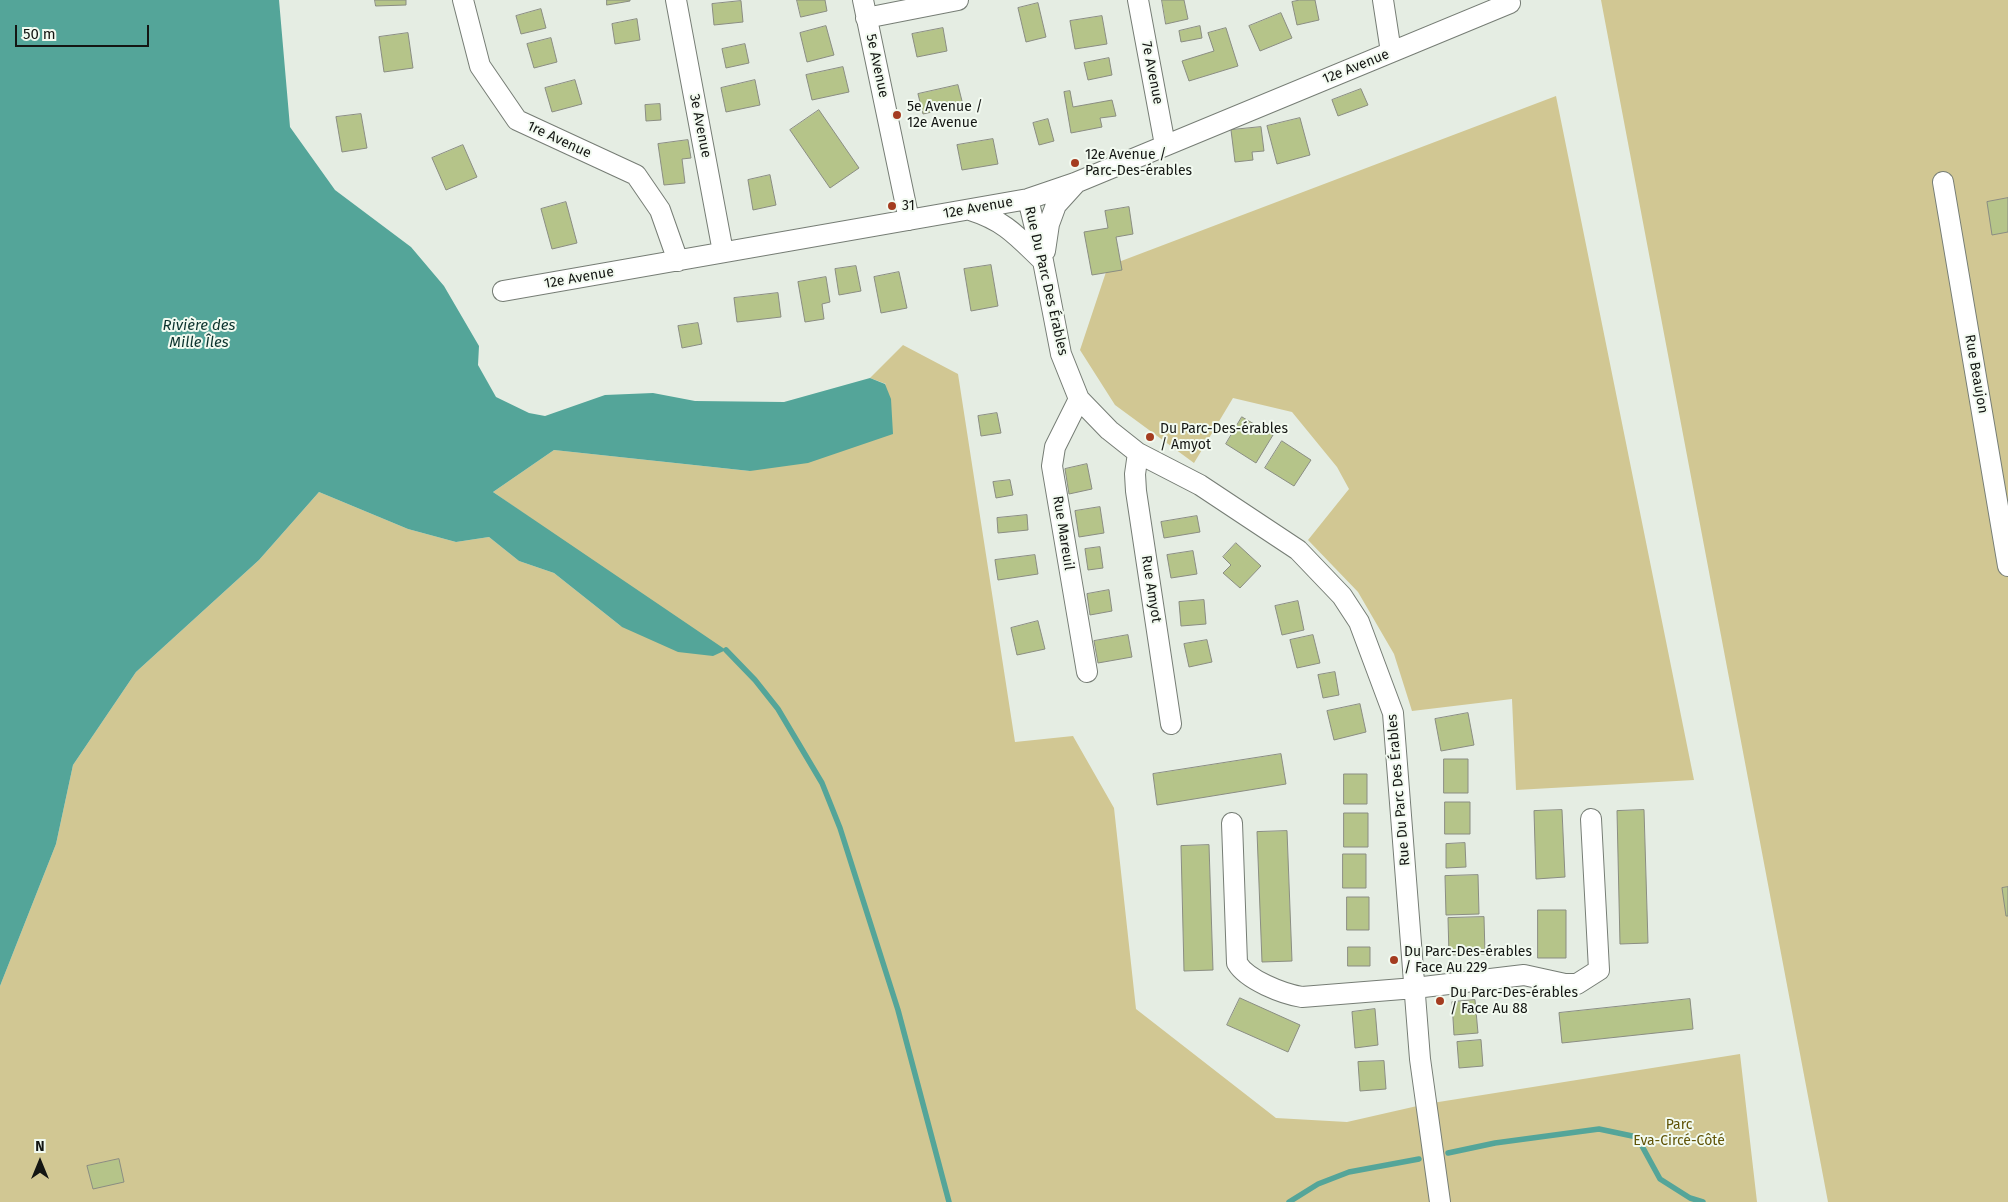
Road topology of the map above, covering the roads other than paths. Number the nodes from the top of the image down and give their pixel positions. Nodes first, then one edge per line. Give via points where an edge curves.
1 (463, 0) edge
2 (676, 0) edge
3 (958, 0) edge
4 (1138, 0) edge
5 (1383, 0) edge
6 (1510, 3) dead end
7 (865, 9) edge
8 (1392, 52) junction
9 (1165, 145) junction
10 (1943, 182) dead end
11 (1076, 183) junction
12 (1028, 199) junction
13 (968, 210) junction
14 (909, 220) junction
15 (724, 252) junction
16 (678, 260) junction
17 (1043, 260) junction
18 (503, 291) dead end
19 (1079, 399) junction
20 (1138, 453) junction
21 (2008, 566) edge
22 (1086, 672) dead end
23 (1172, 724) dead end
24 (1591, 819) dead end
25 (1232, 823) dead end
26 (1415, 988) junction
27 (1440, 1202) edge

1 - 16 street, 1re Avenue via 480,66 518,120 636,175 660,210
2 - 15 street, 3e Avenue
3 - 7 street
4 - 9 street, 7e Avenue
5 - 8 street
6 - 8 street, 12e Avenue
7 - 14 street, 5e Avenue
8 - 9 street, 12e Avenue
9 - 11 street, 12e Avenue
10 - 21 street, Rue Beaujon
11 - 12 street, 12e Avenue
11 - 17 street via 1056,204
12 - 13 street, 12e Avenue
12 - 17 street, Rue Du Parc Des Érables
13 - 14 street, 12e Avenue
13 - 17 street via 1010,228
14 - 15 street, 12e Avenue
15 - 16 street, 12e Avenue
16 - 18 street, 12e Avenue
17 - 19 street, Rue Du Parc Des Érables via 1062,354
19 - 20 street, Rue Du Parc Des Érables via 1109,430
19 - 22 street, Rue Mareuil via 1055,447 1052,466
20 - 23 street, Rue Amyot via 1136,491
20 - 26 street, Rue Du Parc Des Érables via 1200,486 1298,550 1342,596 1359,622 1393,713
24 - 26 street via 1599,970 1577,984 1524,975
25 - 26 street via 1237,963 1242,971 1286,994 1302,997
26 - 27 street, Rue Du Parc Des Érables via 1420,1059

